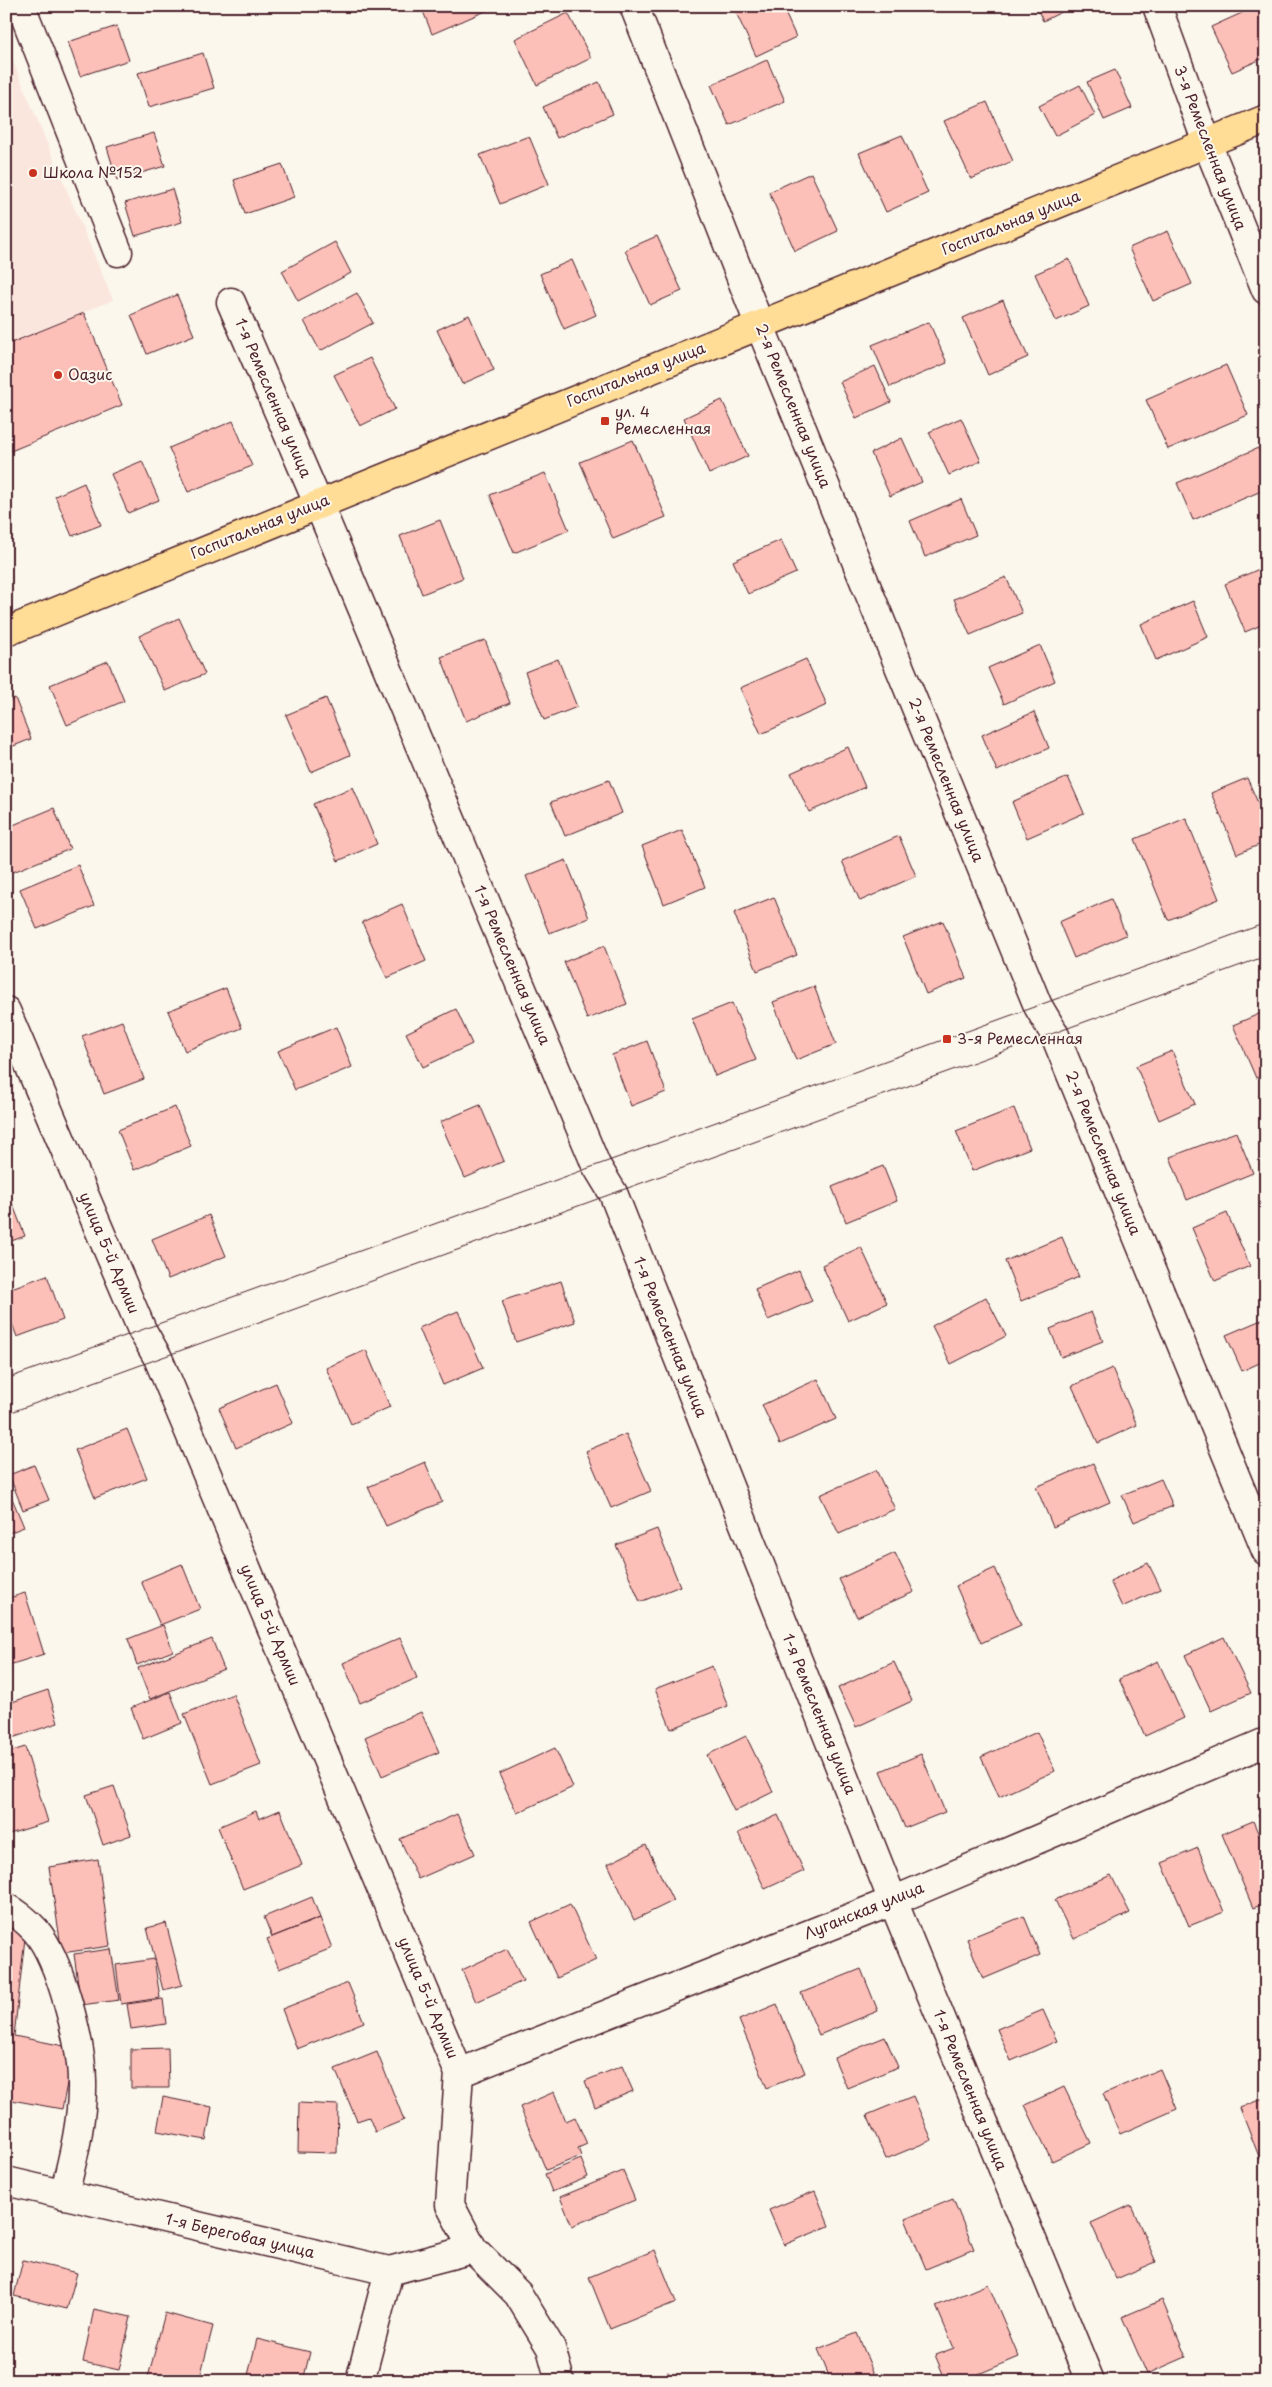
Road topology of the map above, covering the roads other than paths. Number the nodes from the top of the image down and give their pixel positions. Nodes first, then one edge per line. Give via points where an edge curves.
1 (21, 6) edge
2 (634, 6) edge
3 (1156, 6) edge
4 (1266, 119) edge
5 (1207, 143) junction
6 (118, 252) dead end
7 (1266, 290) edge
8 (231, 302) dead end
9 (760, 326) junction
10 (318, 503) junction
11 (6, 632) edge
12 (6, 1011) edge
13 (1266, 1551) edge
14 (1266, 1742) edge
15 (893, 1901) junction
16 (6, 1907) edge
17 (459, 2073) junction
18 (6, 2181) edge
19 (64, 2195) junction
20 (473, 2249) junction
21 (389, 2271) junction
22 (360, 2381) edge
23 (560, 2381) edge
24 (1090, 2381) edge

1 - 6 street
2 - 9 street, 2-я Ремесленная улица
3 - 5 street, 3-я Ремесленная улица
4 - 5 main road, Госпитальная улица
5 - 7 street, 3-я Ремесленная улица
5 - 9 main road, Госпитальная улица
8 - 10 street, 1-я Ремесленная улица
9 - 10 main road, Госпитальная улица
9 - 13 street, 2-я Ремесленная улица via 1038,1006 1054,1033
10 - 11 main road, Госпитальная улица
10 - 15 street, 1-я Ремесленная улица via 596,1165 613,1193
12 - 17 street, улица 5-й Армии via 142,1330 158,1358
14 - 15 street, Луганская улица
15 - 17 street, Луганская улица
15 - 24 street, 1-я Ремесленная улица
16 - 19 street via 37,1932 61,1977 76,2037 83,2081 77,2142
17 - 20 street, улица 5-й Армии via 450,2206
18 - 19 street, 1-я Береговая улица
19 - 21 street, 1-я Береговая улица
20 - 21 street, 1-я Береговая улица
20 - 23 street, улица 5-й Армии via 518,2294 551,2348
21 - 22 street

